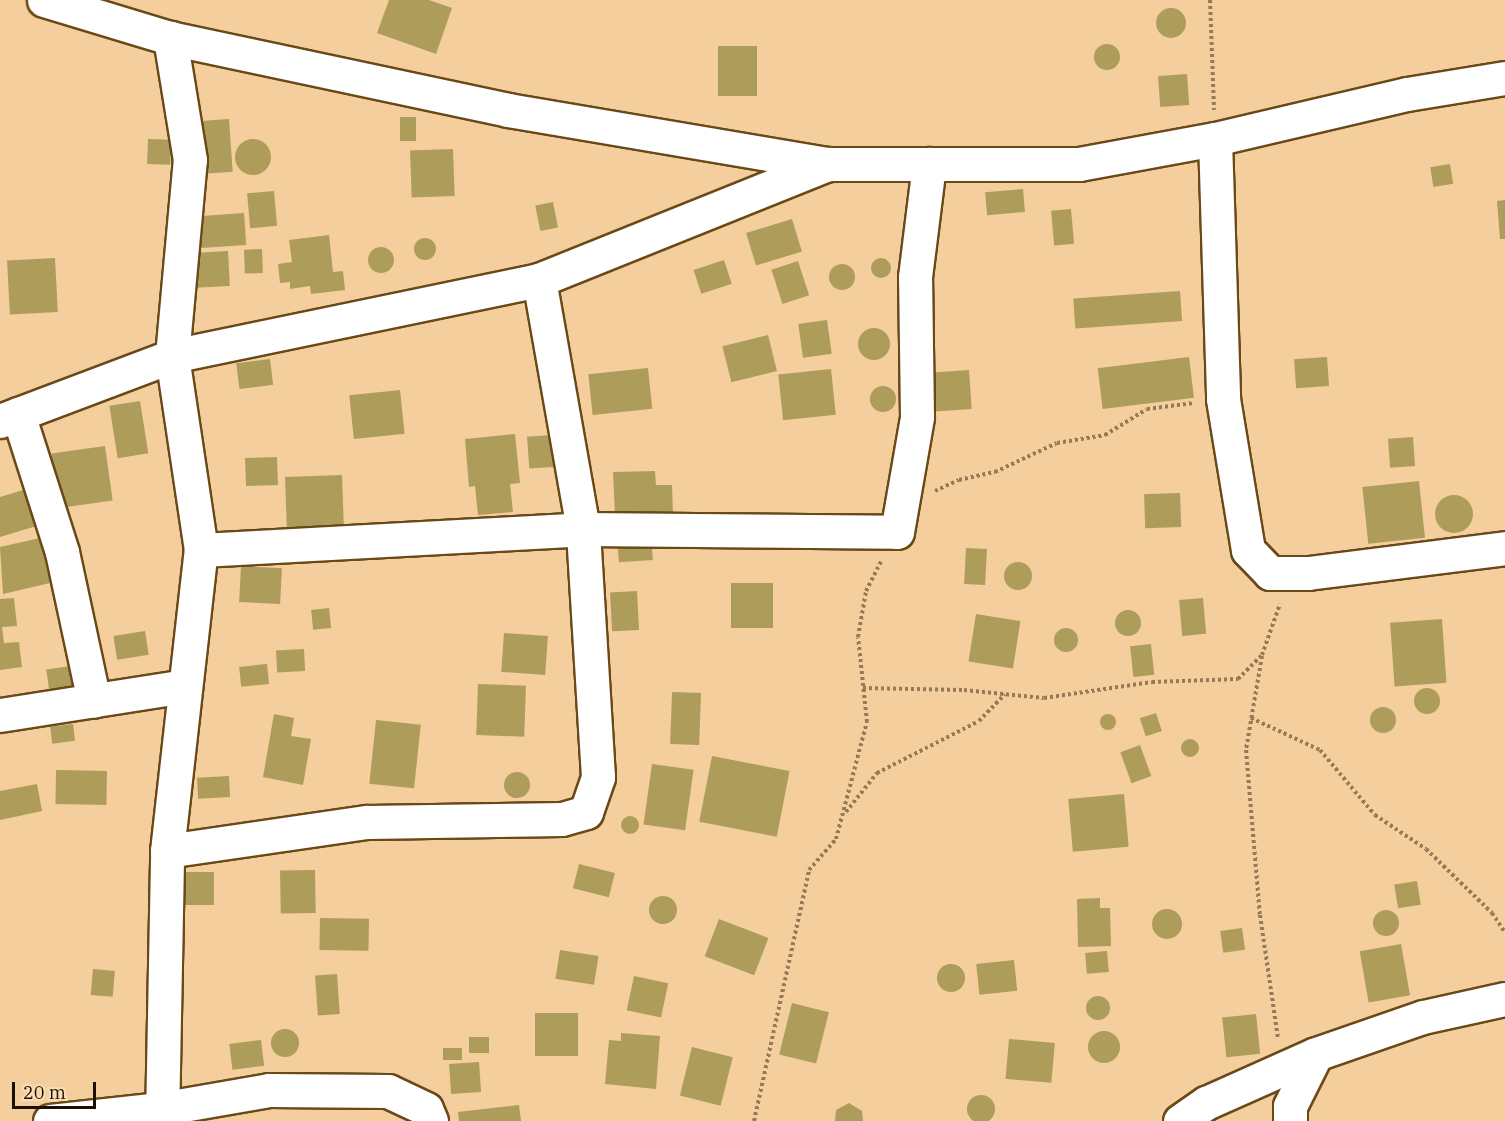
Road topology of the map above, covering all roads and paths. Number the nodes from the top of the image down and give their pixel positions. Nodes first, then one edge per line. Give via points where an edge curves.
1 (44, 0) edge
2 (1210, 0) edge
3 (170, 38) junction
4 (1505, 78) edge
5 (1215, 139) junction
6 (828, 164) junction
7 (929, 164) junction
8 (538, 279) junction
9 (172, 356) junction
10 (1223, 399) junction
11 (9, 418) edge
12 (899, 519) junction
13 (583, 529) junction
14 (1505, 548) edge
15 (201, 550) junction
16 (1308, 573) junction
17 (1262, 655) junction
18 (185, 686) junction
19 (863, 688) junction
20 (1005, 694) junction
21 (94, 701) junction
22 (0, 715) edge
23 (1251, 718) junction
24 (844, 815) junction
25 (167, 852) junction
26 (1505, 932) edge
27 (1505, 999) edge
28 (1316, 1054) junction
29 (1286, 1068) junction
30 (161, 1115) edge
31 (50, 1121) edge
32 (431, 1121) edge
33 (754, 1121) edge
34 (1180, 1121) edge
35 (1290, 1121) edge

1 - 3 street
2 - 5 path
3 - 6 street via 508,110
3 - 9 street via 190,160
4 - 5 street via 1407,94
5 - 7 street via 1079,164
5 - 10 street
6 - 7 street
6 - 8 street
7 - 12 street via 915,277 917,417
8 - 9 street
8 - 13 street
9 - 11 street
9 - 15 street
10 - 12 path via 1147,409 1105,435 1057,443 995,472 959,480
10 - 16 street via 1248,550 1270,573
11 - 21 street via 62,552
12 - 13 street
12 - 19 path via 866,591 858,637
13 - 15 street
13 - 25 street via 598,777 586,812 562,819 367,822
14 - 16 street
15 - 18 street
16 - 17 path via 1281,602
17 - 20 path via 1238,679 1152,682 1044,698
17 - 23 path
18 - 21 street
18 - 25 street
19 - 20 path
19 - 24 path via 867,722
20 - 24 path via 979,721 877,773
21 - 22 street
23 - 26 path via 1320,750 1375,815 1426,849 1492,913
23 - 29 path via 1246,750 1260,915 1272,1013
24 - 33 path via 836,839 809,870
25 - 30 street
27 - 28 street via 1423,1017
28 - 29 street
28 - 35 street via 1290,1106
29 - 34 street via 1206,1103
30 - 31 street
30 - 32 street via 269,1090 388,1092 426,1109

